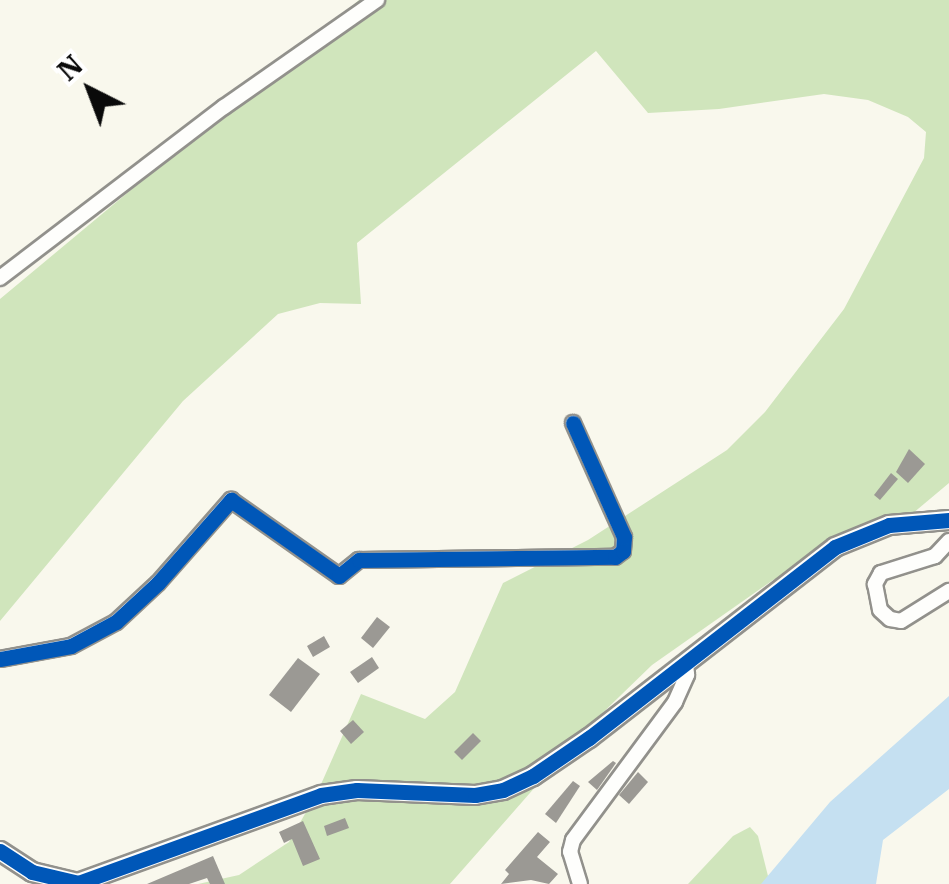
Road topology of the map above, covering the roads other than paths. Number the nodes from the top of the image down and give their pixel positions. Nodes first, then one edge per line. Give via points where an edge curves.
1 (377, 0) edge
2 (0, 278) edge
3 (573, 423) dead end
4 (949, 520) edge
5 (949, 541) edge
6 (949, 591) edge
7 (0, 659) edge
8 (686, 661) junction
9 (0, 850) edge
10 (580, 884) edge

1 - 2 street
3 - 7 street via 624,537 615,558 359,560 340,576 231,500 116,622 71,646
4 - 8 street via 889,525 835,547
5 - 6 street via 935,556 881,573 875,584 880,610 890,620 901,621
8 - 9 street via 589,738 503,790 322,795 78,883 32,872
8 - 10 street via 675,702 573,840

